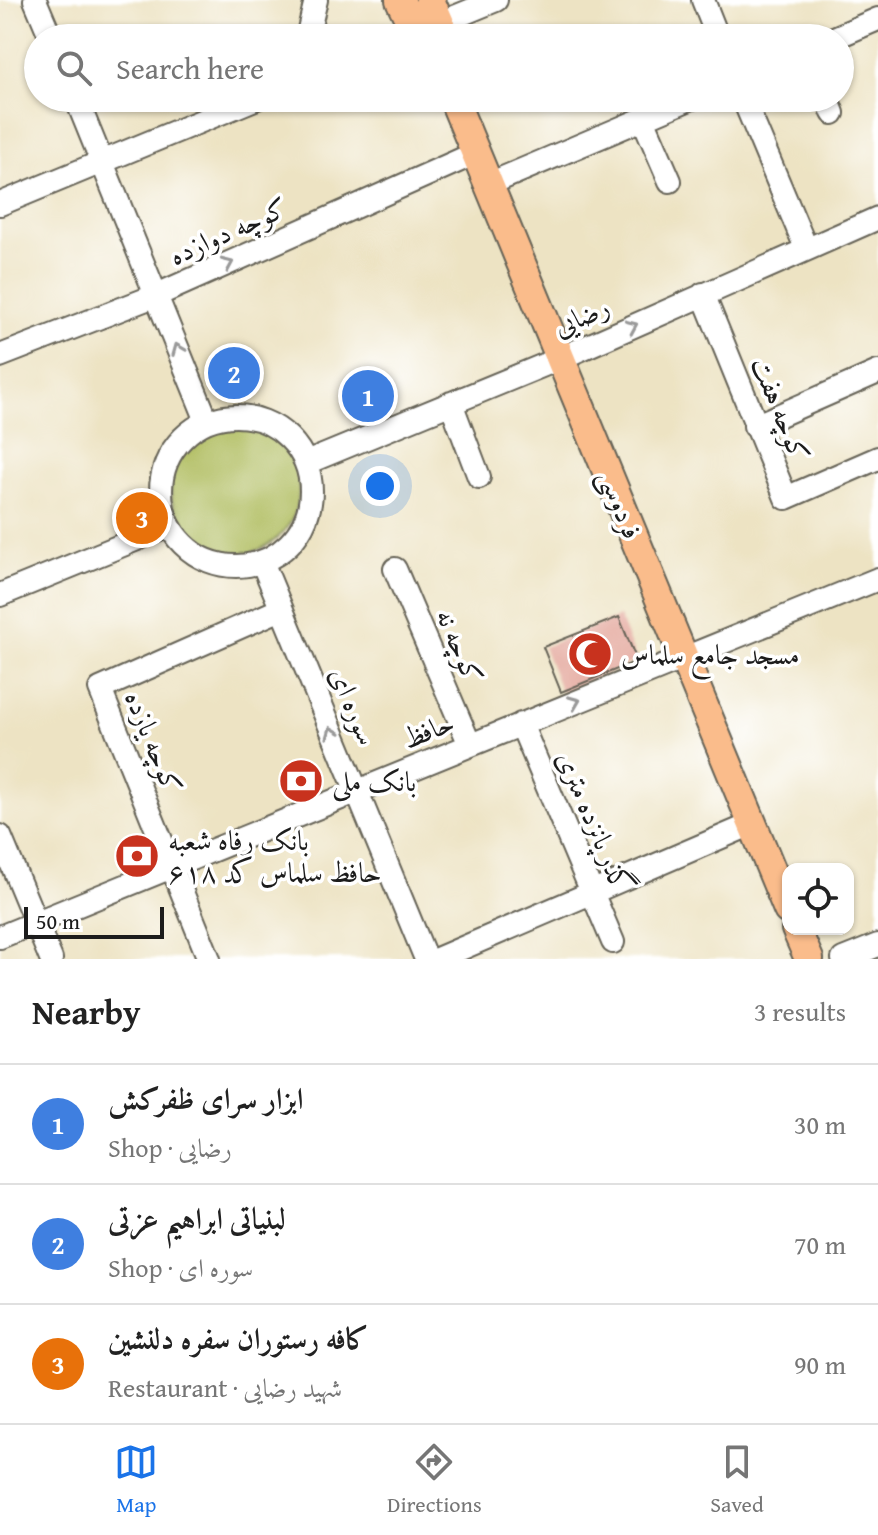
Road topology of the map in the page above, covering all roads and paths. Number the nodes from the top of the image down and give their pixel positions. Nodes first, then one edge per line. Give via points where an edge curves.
1 (35, 0) edge
2 (316, 0) edge
3 (400, 0) edge
4 (496, 0) edge
5 (703, 0) edge
6 (878, 19) edge
7 (45, 24) edge
8 (310, 24) edge
9 (421, 24) edge
10 (434, 24) edge
11 (712, 24) edge
12 (854, 29) edge
13 (82, 112) edge
14 (223, 112) edge
15 (459, 112) edge
16 (657, 112) edge
17 (749, 112) edge
18 (643, 119) junction
19 (476, 153) junction
20 (102, 162) junction
21 (670, 181) dead end
22 (489, 184) junction
23 (0, 204) edge
24 (878, 218) edge
25 (806, 248) junction
26 (703, 294) junction
27 (157, 295) junction
28 (0, 356) edge
29 (561, 358) junction
30 (878, 372) edge
31 (451, 403) junction
32 (207, 421) junction
33 (755, 426) junction
34 (878, 458) edge
35 (306, 463) junction
36 (479, 477) dead end
37 (169, 526) junction
38 (263, 564) junction
39 (395, 569) dead end
40 (878, 579) edge
41 (0, 595) edge
42 (281, 609) junction
43 (684, 658) junction
44 (521, 724) junction
45 (470, 745) junction
46 (357, 791) junction
47 (752, 824) junction
48 (0, 836) edge
49 (171, 867) junction
50 (592, 893) junction
51 (782, 896) edge
52 (36, 922) junction
53 (799, 935) edge
54 (0, 937) edge
55 (613, 942) dead end
56 (878, 945) edge
57 (51, 959) edge
58 (209, 959) edge
59 (426, 959) edge
60 (437, 959) edge
61 (809, 959) edge
62 (843, 959) edge

1 - 7 street
2 - 8 street
3 - 9 main road
4 - 10 street
5 - 11 street
6 - 12 street
13 - 20 street
14 - 20 street
15 - 19 main road, فردوسی
16 - 18 street
17 - 25 street
18 - 21 street
18 - 22 street
19 - 22 main road, فردوسی
27 -> 19 street, کوچه دوازده
20 - 23 street
20 - 27 street
22 - 29 main road, فردوسی
24 - 25 street, رضایی
25 - 26 street, رضایی
29 -> 26 street, رضایی
26 - 33 street, کوچه هفت
27 - 28 street, کوچه دوازده
32 -> 27 street
29 - 31 street, رضایی
29 - 43 main road, فردوسی
30 - 33 street
31 - 35 street, رضایی
31 - 36 street
32 - 35 street via 254,418 276,427 294,442
32 - 37 street via 187,434 163,473 161,497
33 - 34 street, کوچه هفت via 786,498
35 - 38 street via 309,509 300,531
37 - 38 street via 197,556 218,565
37 - 41 street
38 - 42 street, سوره ای
39 - 45 street, کوچه نه
40 - 43 street, حافظ
46 -> 42 street, سوره ای
42 - 49 street, کوچه یازده via 100,689
44 -> 43 street, حافظ
43 - 47 main road, فردوسی
44 - 45 street, حافظ
44 - 50 street, گذر پانزده متری
45 - 46 street, حافظ
46 - 49 street, حافظ
46 - 59 street, سوره ای
47 - 50 street
47 - 51 main road, فردوسی
48 - 52 street
49 - 52 street, حافظ
49 - 58 street
50 - 55 street, گذر پانزده متری
50 - 60 street
52 - 54 street, حافظ
52 - 57 street
53 - 61 main road
56 - 62 street

